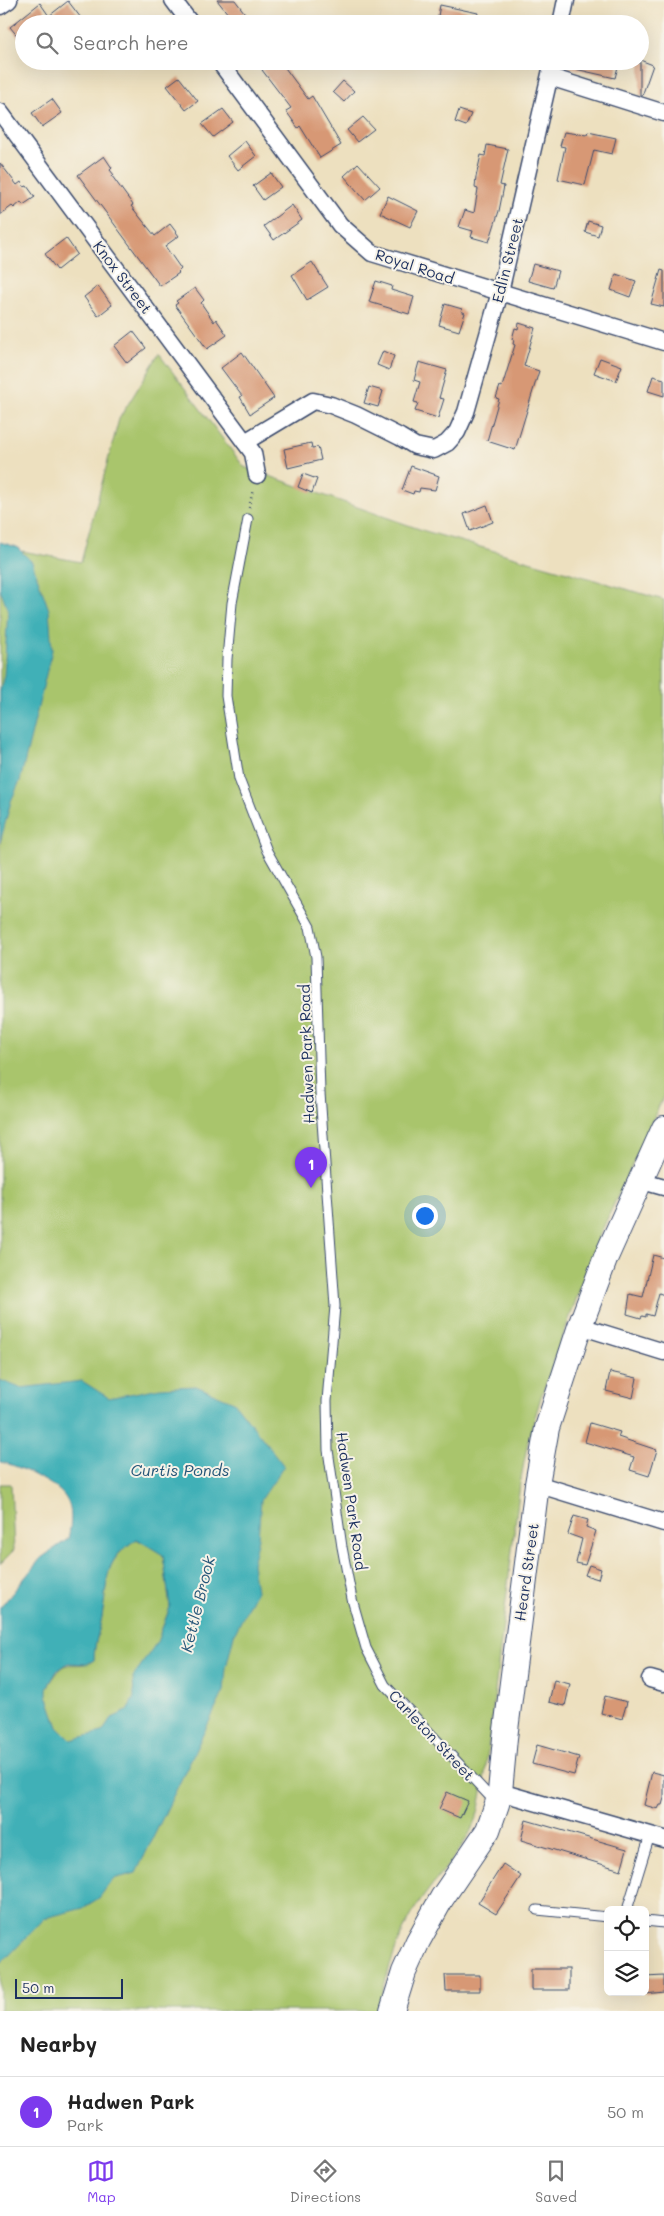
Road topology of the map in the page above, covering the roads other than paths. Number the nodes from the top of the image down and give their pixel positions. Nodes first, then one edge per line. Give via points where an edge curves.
1 (9, 0) edge
2 (173, 0) edge
3 (566, 0) edge
4 (0, 6) edge
5 (184, 15) edge
6 (563, 15) edge
7 (226, 70) edge
8 (552, 70) edge
9 (555, 70) edge
10 (0, 112) edge
11 (664, 113) edge
12 (500, 292) junction
13 (664, 342) edge
14 (245, 442) junction
15 (257, 475) road end
16 (248, 519) road end
17 (664, 1128) edge
18 (639, 1180) junction
19 (664, 1187) edge
20 (580, 1326) junction
21 (664, 1352) edge
22 (537, 1484) junction
23 (664, 1523) edge
24 (354, 1606) joint
25 (499, 1798) junction
26 (657, 1837) edge
27 (629, 1906) edge
28 (537, 1910) dead end
29 (604, 1917) edge
30 (649, 1921) edge
31 (664, 1923) edge
32 (392, 2011) edge

1 - 4 street
2 - 5 street
3 - 6 street
7 - 12 street, Royal Road via 340,225 372,253
8 - 12 street, Edlin Street
9 - 11 street
10 - 14 street, Knox Street
12 - 13 street, Royal Road
12 - 14 street, Edlin Street via 466,412 457,432 447,443 434,450 415,446 356,415 313,401
14 - 15 street, Knox Street via 253,453
16 - 24 lane, Hadwen Park Road via 232,603 226,696 239,779 267,851 310,927 316,957 320,1093 334,1306 327,1401 328,1450
17 - 18 street, Heard Street
18 - 19 street
18 - 20 street, Heard Street
20 - 21 street
20 - 22 street, Heard Street via 547,1428
22 - 23 street
22 - 25 street, Heard Street
24 - 25 lane, Carleton Street via 366,1648 385,1685
25 - 26 street
25 - 32 street, Heard Street via 488,1830 442,1898 418,1941
26 - 27 lane
28 - 29 lane
30 - 31 lane

